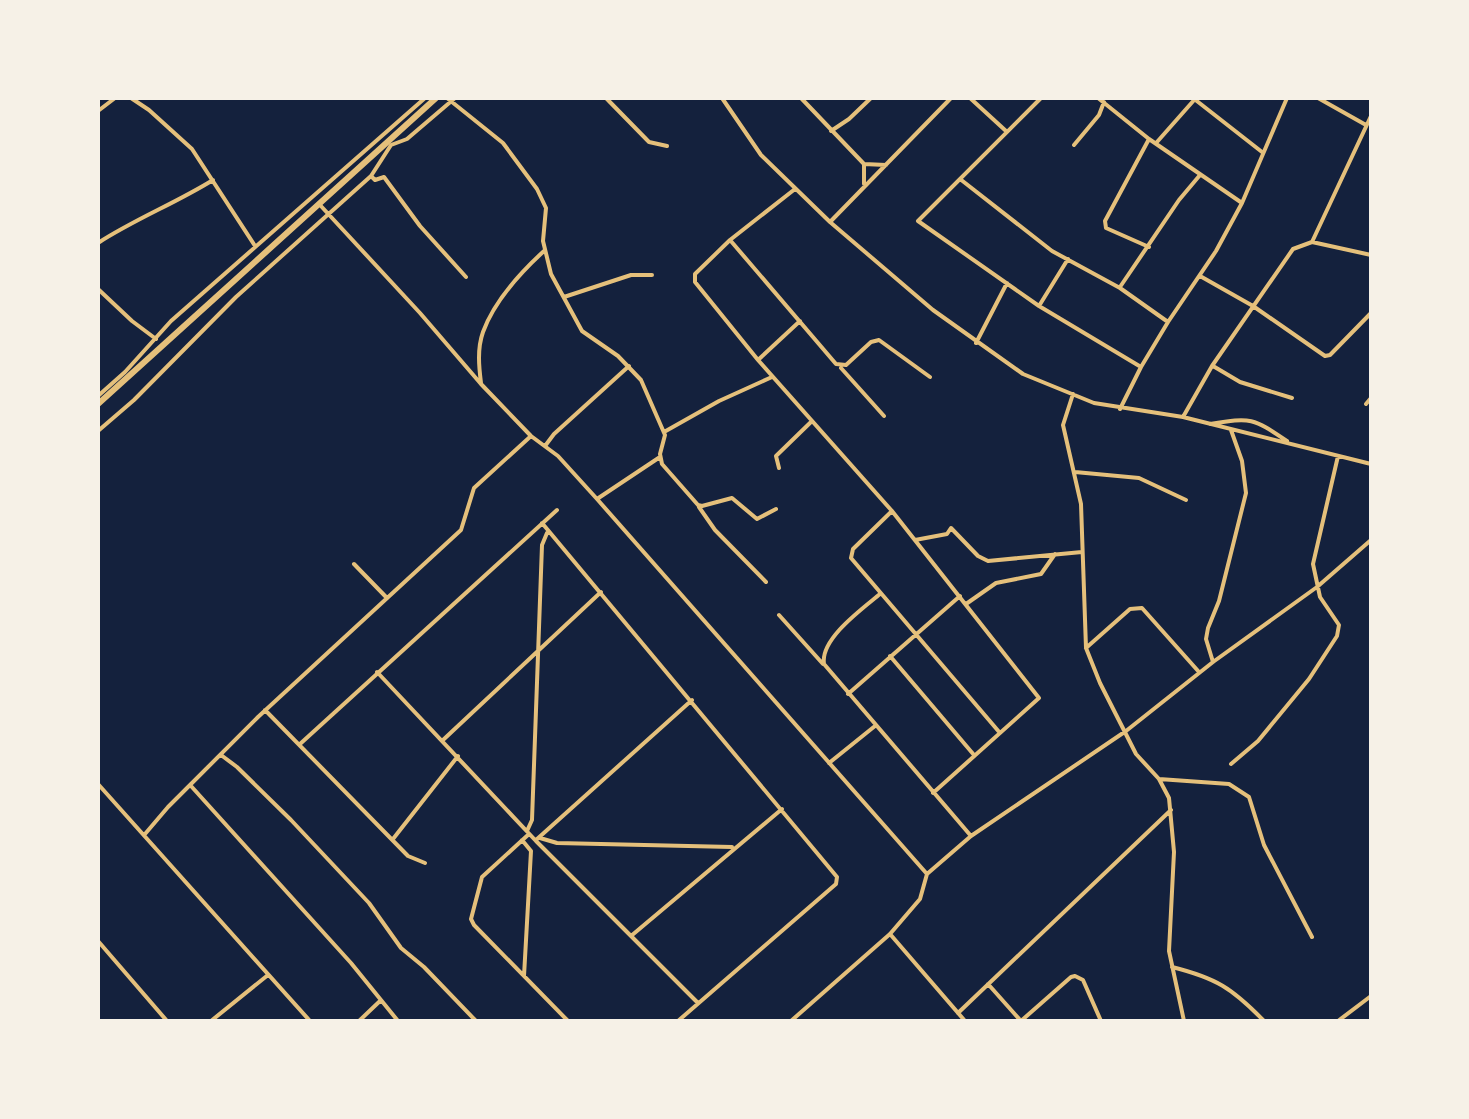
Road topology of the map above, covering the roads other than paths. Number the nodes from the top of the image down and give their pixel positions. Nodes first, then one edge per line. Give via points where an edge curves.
1 (115, 98) edge
2 (131, 98) edge
3 (455, 98) edge
4 (606, 98) edge
5 (722, 98) edge
6 (801, 98) edge
7 (871, 98) edge
8 (970, 98) edge
9 (1041, 98) edge
10 (1098, 98) edge
11 (1194, 98) edge
12 (1287, 98) edge
13 (1318, 98) edge
14 (430, 99) edge
15 (946, 99) edge
16 (449, 100) edge
17 (1104, 102) junction
18 (98, 111) edge
19 (1371, 116) edge
20 (1366, 125) junction
21 (831, 131) junction
22 (1006, 131) junction
23 (1149, 139) junction
24 (390, 143) junction
25 (1156, 143) junction
26 (1074, 145) dead end
27 (667, 146) dead end
28 (1262, 152) junction
29 (864, 164) junction
30 (888, 165) junction
31 (1200, 175) junction
32 (371, 176) junction
33 (960, 179) junction
34 (213, 180) junction
35 (864, 184) junction
36 (795, 189) junction
37 (1242, 203) junction
38 (320, 205) junction
39 (328, 216) junction
40 (830, 222) junction
41 (730, 240) junction
42 (1312, 242) junction
43 (98, 243) edge
44 (255, 246) junction
45 (1149, 247) junction
46 (544, 251) junction
47 (1371, 255) edge
48 (1068, 259) junction
49 (652, 275) dead end
50 (1200, 276) junction
51 (466, 277) dead end
52 (1007, 283) junction
53 (1120, 288) junction
54 (98, 289) edge
55 (564, 297) junction
56 (1039, 306) junction
57 (1253, 306) junction
58 (1371, 313) edge
59 (800, 321) junction
60 (1168, 322) junction
61 (156, 339) junction
62 (976, 343) junction
63 (758, 360) junction
64 (629, 366) junction
65 (839, 366) junction
66 (1212, 366) junction
67 (1141, 367) junction
68 (773, 377) junction
69 (930, 377) dead end
70 (481, 384) junction
71 (1073, 394) junction
72 (98, 396) edge
73 (1292, 398) dead end
74 (1371, 398) edge
75 (98, 404) edge
76 (1366, 404) dead end
77 (1120, 409) junction
78 (884, 416) dead end
79 (1183, 417) junction
80 (812, 421) junction
81 (1208, 424) junction
82 (1231, 430) junction
83 (98, 431) edge
84 (664, 432) junction
85 (531, 436) junction
86 (1292, 444) junction
87 (545, 446) junction
88 (1338, 456) junction
89 (660, 457) junction
90 (1371, 464) edge
91 (779, 468) dead end
92 (1075, 472) junction
93 (597, 499) junction
94 (1186, 500) dead end
95 (698, 505) junction
96 (776, 509) dead end
97 (557, 510) dead end
98 (892, 511) junction
99 (542, 523) junction
100 (547, 533) junction
101 (915, 540) junction
102 (1371, 540) edge
103 (1082, 552) junction
104 (1055, 554) junction
105 (354, 564) dead end
106 (766, 582) dead end
107 (1317, 587) junction
108 (601, 592) junction
109 (880, 594) junction
110 (960, 596) junction
111 (387, 598) junction
112 (966, 604) junction
113 (779, 615) dead end
114 (916, 633) junction
115 (1086, 648) junction
116 (539, 649) junction
117 (890, 656) junction
118 (1213, 662) junction
119 (826, 667) junction
120 (377, 672) junction
121 (1200, 672) junction
122 (848, 694) junction
123 (692, 700) junction
124 (265, 710) junction
125 (875, 726) junction
126 (1126, 731) junction
127 (1000, 733) junction
128 (443, 740) junction
129 (300, 744) junction
130 (221, 755) junction
131 (974, 755) junction
132 (458, 756) junction
133 (829, 763) junction
134 (1231, 764) dead end
135 (1159, 779) junction
136 (99, 786) edge
137 (191, 786) junction
138 (933, 793) junction
139 (782, 809) junction
140 (1171, 810) junction
141 (528, 833) junction
142 (145, 834) junction
143 (971, 836) junction
144 (538, 839) junction
145 (392, 840) junction
146 (522, 840) junction
147 (734, 848) junction
148 (425, 863) dead end
149 (927, 874) junction
150 (890, 934) junction
151 (631, 936) junction
152 (1312, 937) dead end
153 (98, 941) edge
154 (1172, 967) junction
155 (268, 975) junction
156 (524, 976) junction
157 (988, 984) junction
158 (1371, 996) edge
159 (380, 1001) junction
160 (698, 1004) junction
161 (958, 1013) junction
162 (1344, 1016) junction
163 (213, 1020) edge
164 (167, 1021) edge
165 (310, 1021) edge
166 (359, 1021) edge
167 (398, 1021) edge
168 (476, 1021) edge
169 (568, 1021) edge
170 (678, 1021) edge
171 (791, 1021) edge
172 (964, 1021) edge
173 (1021, 1021) edge
174 (1101, 1021) edge
175 (1184, 1021) edge
176 (1264, 1021) edge
177 (1338, 1021) edge
178 (1349, 1021) edge

1 - 18 street
2 - 34 street via 192,149
3 - 16 street
4 - 27 street via 649,142
5 - 36 street via 761,155
6 - 21 street
7 - 21 street
8 - 22 street
9 - 22 street
10 - 17 street
11 - 25 street
11 - 28 street
12 - 28 street
13 - 20 street
14 - 24 highway
14 - 44 street
15 - 30 street
16 - 24 street via 407,139
16 - 46 street via 503,143 537,189 546,208
17 - 23 street
17 - 26 street
19 - 20 street
20 - 42 street
21 - 29 street
22 - 33 street
23 - 25 street
23 - 45 street via 1105,221 1117,235
24 - 32 street
24 - 38 highway
25 - 31 street
28 - 37 street
29 - 30 street
29 - 35 street
30 - 35 street
31 - 37 street
31 - 45 street
32 - 39 street
32 - 51 street via 386,179
33 - 48 street
33 - 52 street via 918,221
34 - 43 street
34 - 44 street
35 - 40 street
36 - 40 street
36 - 41 street
37 - 50 street
38 - 39 street
38 - 75 highway
39 - 70 street
39 - 83 street
40 - 62 street
41 - 59 street
41 - 63 street via 694,279
42 - 47 street
42 - 57 street via 1293,249
44 - 61 street
45 - 53 street
46 - 55 street
46 - 70 street via 483,332
48 - 53 street
48 - 56 street
49 - 55 street via 635,274
50 - 57 street
50 - 60 street
52 - 56 street
52 - 62 street
53 - 60 street
54 - 61 street
55 - 64 street via 582,331
56 - 67 street
57 - 58 street via 1325,356
57 - 66 street
59 - 63 street
59 - 65 street
60 - 67 street
61 - 72 street
62 - 71 street via 1023,374
63 - 68 street
64 - 84 street via 641,380
64 - 87 street
65 - 69 street via 879,340
65 - 78 street
66 - 73 street via 1240,382
66 - 79 street
67 - 77 street
68 - 80 street
68 - 84 street
70 - 85 street
71 - 77 street
71 - 92 street via 1063,425
74 - 76 street
77 - 79 street
79 - 81 street
80 - 91 street via 776,456
80 - 98 street
81 - 82 street
81 - 86 street via 1252,420
82 - 86 street
82 - 118 street via 1246,493 1208,628
84 - 89 street
85 - 87 street
85 - 111 street via 474,488 461,530
86 - 88 street
87 - 93 street
88 - 90 street
88 - 107 street via 1314,555
89 - 93 street
89 - 95 street
92 - 94 street via 1139,478
92 - 103 street
93 - 133 street
95 - 96 street via 732,498 757,519
95 - 106 street
97 - 99 street
98 - 101 street
98 - 109 street via 851,553
99 - 100 street
99 - 120 street
100 - 108 street
100 - 116 street via 542,545
101 - 104 street via 947,534 951,528 988,561
101 - 110 street
102 - 107 street
103 - 104 street
103 - 115 street
104 - 112 street via 1037,577 996,583
105 - 111 street
107 - 118 street
107 - 134 street via 1339,625 1337,636 1258,741
108 - 116 street
108 - 123 street
109 - 114 street
109 - 119 street via 832,639 823,655
110 - 112 street
110 - 114 street
111 - 124 street
112 - 127 street via 1039,698
113 - 119 street
114 - 117 street
114 - 127 street
115 - 121 street via 1138,607
115 - 126 street
116 - 128 street
116 - 141 street
117 - 122 street
117 - 131 street
118 - 121 street
119 - 122 street
120 - 128 street
120 - 129 street
121 - 126 street
122 - 125 street
123 - 139 street
123 - 144 street
124 - 129 street
124 - 130 street
125 - 133 street
125 - 138 street
126 - 135 street via 1140,760
126 - 143 street
127 - 131 street
128 - 132 street
129 - 145 street
130 - 137 street
130 - 168 street via 291,820 369,903 401,948
131 - 138 street
132 - 141 street
132 - 145 street
133 - 149 street
135 - 140 street
135 - 152 street via 1229,784 1249,797 1264,845
136 - 142 street
137 - 142 street
137 - 159 street
138 - 143 street
139 - 147 street
139 - 160 street via 838,880
140 - 154 street
140 - 157 street
141 - 144 street
141 - 146 street
142 - 155 street
143 - 149 street
144 - 147 street
144 - 151 street
145 - 148 street
146 - 156 street via 531,851
146 - 156 street via 482,877 471,912 474,925
147 - 151 street
149 - 150 street via 920,899
150 - 161 street
150 - 171 street
151 - 160 street
153 - 164 street
154 - 175 street
154 - 176 street via 1218,982
155 - 163 street
155 - 165 street
156 - 169 street
157 - 161 street
157 - 173 street
158 - 162 street
159 - 166 street
159 - 167 street
160 - 170 street
161 - 172 street
162 - 177 street
162 - 178 street
173 - 174 street via 1075,976 1083,980

